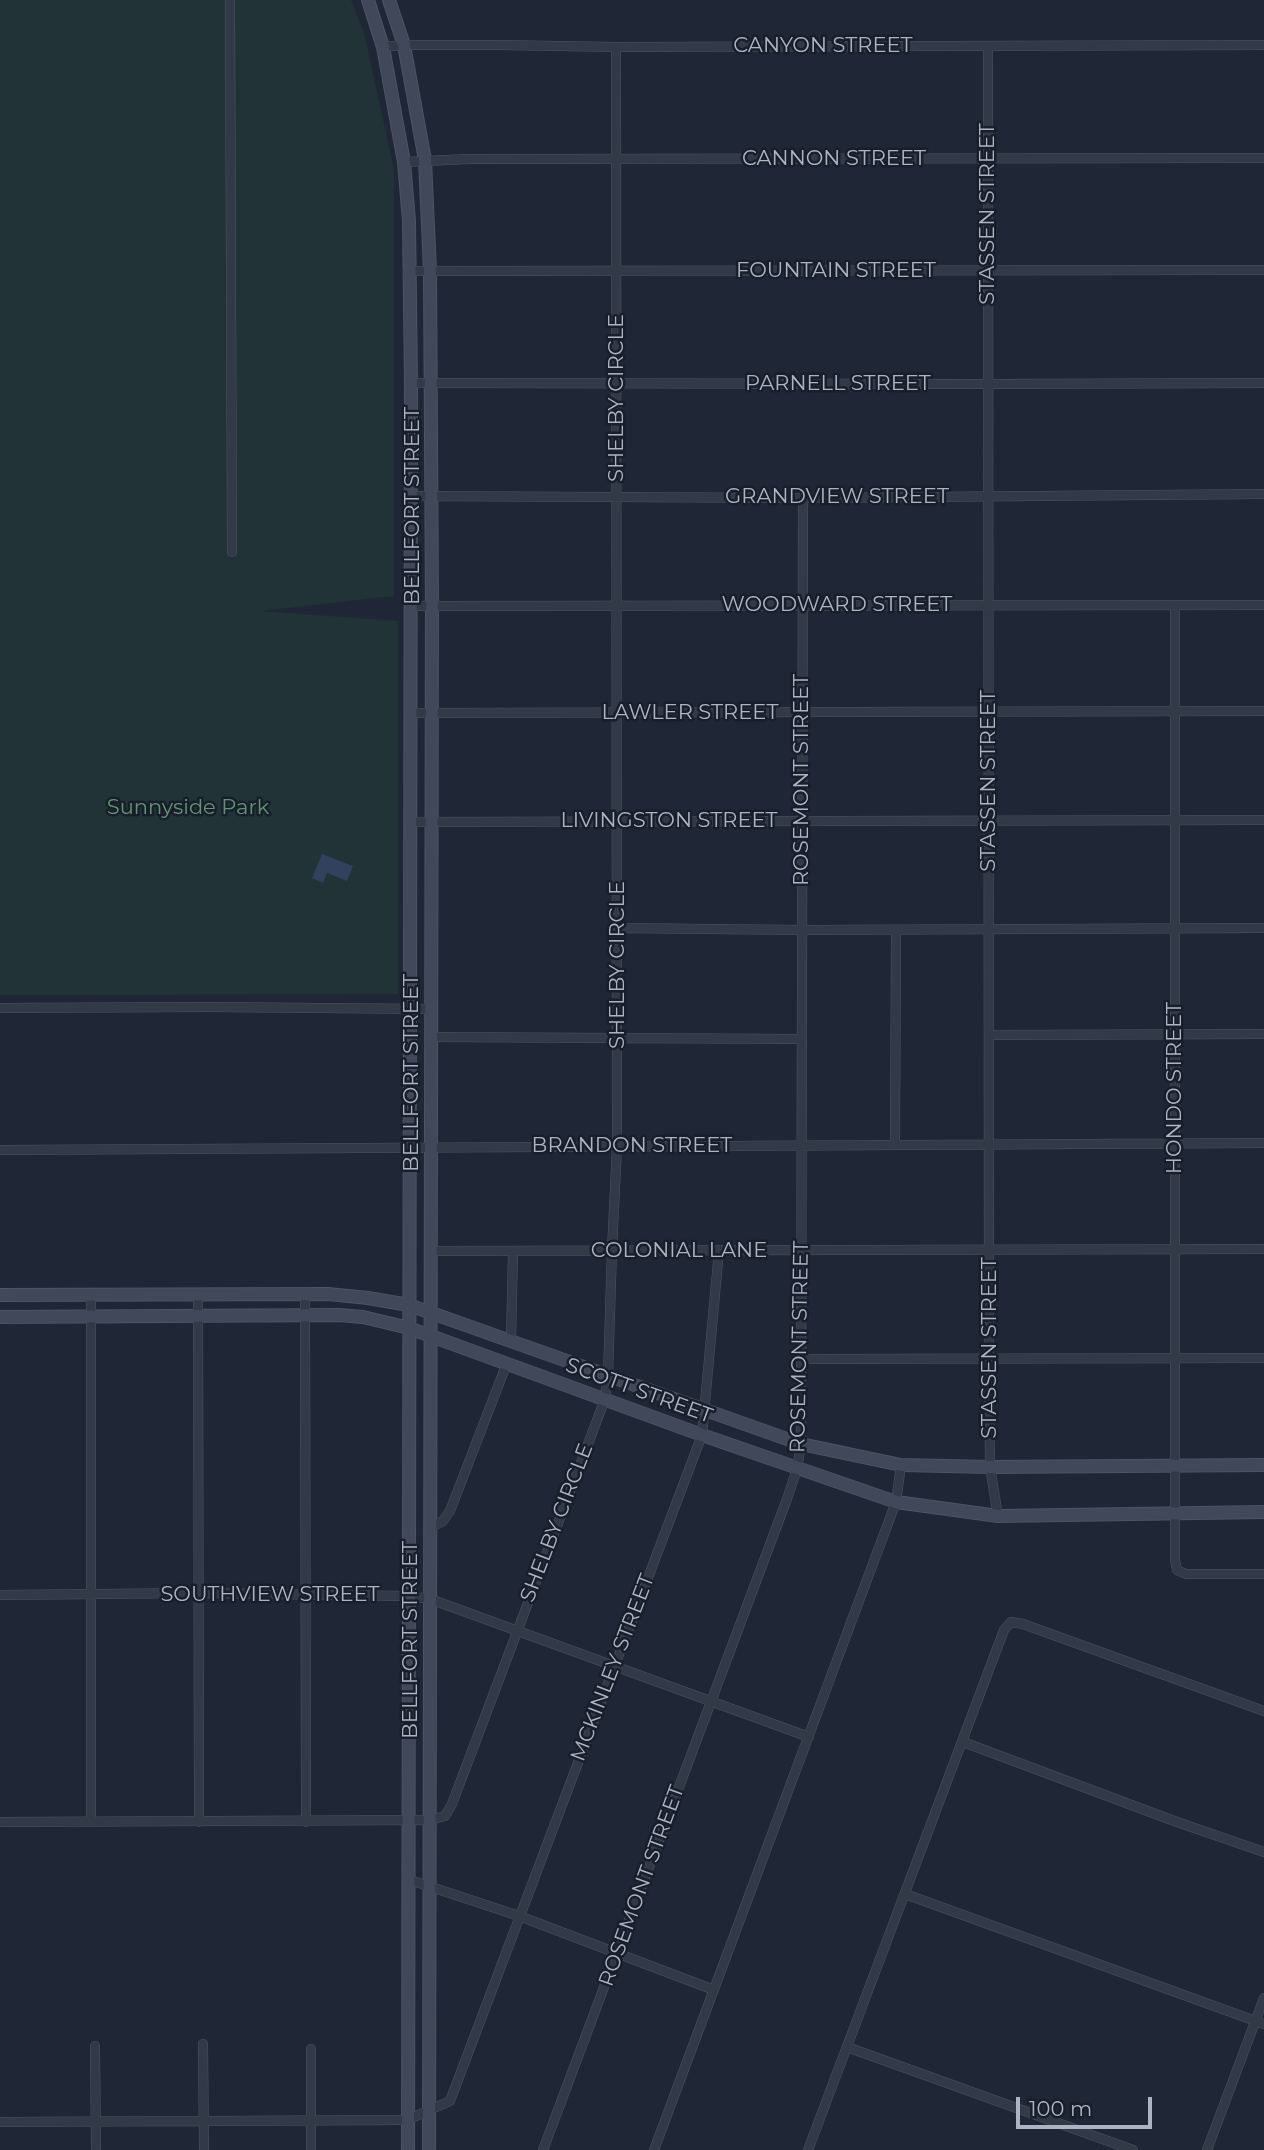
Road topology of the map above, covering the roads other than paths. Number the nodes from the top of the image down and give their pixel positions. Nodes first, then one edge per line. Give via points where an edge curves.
1 (230, 0) edge
2 (368, 0) edge
3 (389, 0) edge
4 (404, 45) junction
5 (1264, 45) edge
6 (988, 46) junction
7 (383, 47) junction
8 (616, 47) junction
9 (1264, 158) edge
10 (616, 159) junction
11 (425, 160) junction
12 (988, 160) junction
13 (404, 162) junction
14 (617, 270) junction
15 (1264, 270) edge
16 (408, 271) junction
17 (430, 271) junction
18 (988, 271) junction
19 (411, 383) junction
20 (432, 383) junction
21 (617, 383) junction
22 (1264, 383) edge
23 (988, 384) junction
24 (1264, 494) edge
25 (410, 496) junction
26 (432, 496) junction
27 (618, 496) junction
28 (803, 498) junction
29 (989, 498) junction
30 (232, 552) dead end
31 (803, 604) junction
32 (432, 605) junction
33 (989, 605) junction
34 (1175, 605) junction
35 (1264, 605) edge
36 (410, 606) junction
37 (618, 606) junction
38 (1175, 711) junction
39 (1264, 711) edge
40 (989, 712) junction
41 (409, 713) junction
42 (432, 713) junction
43 (802, 713) junction
44 (618, 714) junction
45 (802, 820) junction
46 (1175, 820) junction
47 (1264, 820) edge
48 (618, 821) junction
49 (989, 821) junction
50 (409, 822) junction
51 (431, 822) junction
52 (618, 928) junction
53 (1264, 928) edge
54 (989, 929) junction
55 (1175, 929) junction
56 (802, 930) junction
57 (896, 930) junction
58 (0, 1008) edge
59 (408, 1009) junction
60 (431, 1009) junction
61 (1264, 1034) edge
62 (989, 1035) junction
63 (1175, 1035) junction
64 (431, 1037) junction
65 (617, 1037) junction
66 (802, 1039) junction
67 (1175, 1143) junction
68 (1264, 1143) edge
69 (989, 1144) junction
70 (895, 1145) junction
71 (409, 1146) junction
72 (431, 1146) junction
73 (617, 1146) junction
74 (803, 1146) junction
75 (0, 1150) edge
76 (1264, 1249) edge
77 (612, 1250) junction
78 (989, 1250) junction
79 (1175, 1250) junction
80 (431, 1251) junction
81 (513, 1251) junction
82 (719, 1251) junction
83 (803, 1251) junction
84 (198, 1294) junction
85 (305, 1294) junction
86 (0, 1295) edge
87 (91, 1295) junction
88 (409, 1305) junction
89 (430, 1312) junction
90 (90, 1316) junction
91 (305, 1316) junction
92 (0, 1317) edge
93 (198, 1317) junction
94 (408, 1328) junction
95 (430, 1336) junction
96 (511, 1342) junction
97 (1264, 1358) edge
98 (802, 1359) junction
99 (989, 1359) junction
100 (1175, 1359) junction
101 (507, 1363) junction
102 (608, 1376) junction
103 (605, 1399) junction
104 (703, 1409) junction
105 (702, 1435) junction
106 (801, 1444) junction
107 (901, 1465) junction
108 (1175, 1465) junction
109 (1264, 1465) edge
110 (990, 1467) junction
111 (797, 1469) junction
112 (408, 1489) junction
113 (430, 1489) junction
114 (896, 1502) junction
115 (1264, 1512) edge
116 (1175, 1513) junction
117 (998, 1516) junction
118 (430, 1527) junction
119 (1264, 1574) edge
120 (198, 1593) junction
121 (0, 1595) edge
122 (91, 1595) junction
123 (306, 1595) junction
124 (408, 1596) junction
125 (429, 1599) junction
126 (517, 1629) junction
127 (614, 1665) junction
128 (711, 1700) junction
129 (408, 1710) junction
130 (430, 1710) junction
131 (1264, 1711) edge
132 (809, 1737) junction
133 (963, 1742) junction
134 (408, 1821) junction
135 (430, 1821) junction
136 (0, 1822) edge
137 (91, 1822) junction
138 (199, 1822) junction
139 (306, 1822) junction
140 (1264, 1852) edge
141 (407, 1879) junction
142 (430, 1886) junction
143 (905, 1894) junction
144 (519, 1916) junction
145 (617, 1954) junction
146 (714, 1990) junction
147 (1264, 1998) edge
148 (407, 2006) junction
149 (429, 2006) junction
150 (1260, 2022) edge
151 (203, 2044) dead end
152 (95, 2046) dead end
153 (847, 2047) junction
154 (311, 2049) dead end
155 (430, 2110) junction
156 (407, 2120) junction
157 (0, 2122) edge
158 (96, 2122) junction
159 (204, 2122) junction
160 (310, 2122) junction
161 (96, 2150) edge
162 (204, 2150) edge
163 (311, 2150) edge
164 (408, 2150) edge
165 (429, 2150) edge
166 (542, 2150) edge
167 (654, 2150) edge
168 (808, 2150) edge
169 (1133, 2150) edge
170 (1207, 2150) edge

1 - 30 street
2 - 7 main road, BELLFORT STREET
3 - 4 main road, BELLFORT STREET
4 - 7 street, CANYON STREET
4 - 8 street, CANYON STREET
4 - 11 main road, BELLFORT STREET
5 - 6 street, CANYON STREET
6 - 8 street, CANYON STREET
6 - 12 street, STASSEN STREET
7 - 13 main road, BELLFORT STREET
8 - 10 street, SHELBY CIRCLE
9 - 12 street, CANNON STREET
10 - 11 street, CANNON STREET
10 - 12 street, CANNON STREET
10 - 14 street, SHELBY CIRCLE
11 - 13 street, CANNON STREET
11 - 17 main road, BELLFORT STREET
12 - 18 street, STASSEN STREET
13 - 16 main road, BELLFORT STREET
14 - 17 street, FOUNTAIN STREET
14 - 18 street, FOUNTAIN STREET
14 - 21 street, SHELBY CIRCLE
15 - 18 street, FOUNTAIN STREET
16 - 17 street, FOUNTAIN STREET
16 - 19 main road, BELLFORT STREET
17 - 20 main road, BELLFORT STREET
18 - 23 street, STASSEN STREET
19 - 20 street, PARNELL STREET
19 - 25 main road, BELLFORT STREET
20 - 21 street, PARNELL STREET
20 - 26 main road, BELLFORT STREET
21 - 23 street, PARNELL STREET
21 - 27 street, SHELBY CIRCLE
22 - 23 street, PARNELL STREET
23 - 29 street, STASSEN STREET
24 - 29 street, GRANDVIEW STREET
25 - 26 street, GRANDVIEW STREET
25 - 36 main road, BELLFORT STREET
26 - 27 street, GRANDVIEW STREET
26 - 32 main road, BELLFORT STREET
27 - 28 street, GRANDVIEW STREET
27 - 37 street, SHELBY CIRCLE
28 - 29 street, GRANDVIEW STREET
28 - 31 street, ROSEMONT STREET
29 - 33 street, STASSEN STREET
31 - 33 street, WOODWARD STREET
31 - 37 street, WOODWARD STREET
31 - 43 street, ROSEMONT STREET
32 - 36 street, WOODWARD STREET
32 - 37 street, WOODWARD STREET
32 - 42 main road, BELLFORT STREET
33 - 34 street, WOODWARD STREET
33 - 40 street, STASSEN STREET
34 - 35 street, WOODWARD STREET
34 - 38 street, HONDO STREET
36 - 41 main road, BELLFORT STREET
37 - 44 street, SHELBY CIRCLE
38 - 39 street, LAWLER STREET
38 - 40 street, LAWLER STREET
38 - 46 street, HONDO STREET
40 - 43 street, LAWLER STREET
40 - 49 street, STASSEN STREET
41 - 42 street, LAWLER STREET
41 - 50 main road, BELLFORT STREET
42 - 44 street, LAWLER STREET
42 - 51 main road, BELLFORT STREET
43 - 44 street, LAWLER STREET
43 - 45 street, ROSEMONT STREET
44 - 48 street, SHELBY CIRCLE
45 - 48 street, LIVINGSTON STREET
45 - 49 street, LIVINGSTON STREET
45 - 56 street, ROSEMONT STREET
46 - 47 street, LIVINGSTON STREET
46 - 49 street, LIVINGSTON STREET
46 - 55 street, HONDO STREET
48 - 51 street, LIVINGSTON STREET
48 - 52 street, SHELBY CIRCLE
49 - 54 street, STASSEN STREET
50 - 51 street, LIVINGSTON STREET
50 - 59 main road, BELLFORT STREET
51 - 60 main road, BELLFORT STREET
52 - 56 street
52 - 65 street, SHELBY CIRCLE
53 - 55 street
54 - 55 street
54 - 57 street
54 - 62 street, STASSEN STREET
55 - 63 street, HONDO STREET
56 - 57 street
56 - 66 street, ROSEMONT STREET
57 - 70 street
58 - 59 street
59 - 60 street
59 - 71 main road, BELLFORT STREET
60 - 64 main road, BELLFORT STREET
61 - 63 street
62 - 63 street
62 - 69 street, STASSEN STREET
63 - 67 street, HONDO STREET
64 - 65 street
64 - 72 main road, BELLFORT STREET
65 - 66 street
65 - 73 street, SHELBY CIRCLE
66 - 74 street, ROSEMONT STREET
67 - 68 street, BRANDON STREET
67 - 69 street, BRANDON STREET
67 - 79 street, HONDO STREET
69 - 70 street, BRANDON STREET
69 - 78 street, STASSEN STREET
70 - 74 street, BRANDON STREET
71 - 72 street, BRANDON STREET
71 - 75 street, BRANDON STREET
71 - 88 main road, BELLFORT STREET
72 - 73 street, BRANDON STREET
72 - 80 main road, BELLFORT STREET
73 - 74 street, BRANDON STREET
73 - 77 street, SHELBY CIRCLE
74 - 83 street, ROSEMONT STREET
76 - 79 street, COLONIAL LANE
77 - 81 street, COLONIAL LANE
77 - 82 street, COLONIAL LANE
77 - 102 street, SHELBY CIRCLE
78 - 79 street, COLONIAL LANE
78 - 83 street, COLONIAL LANE
78 - 99 street, STASSEN STREET
79 - 100 street, HONDO STREET
80 - 81 street, COLONIAL LANE
80 - 89 main road, BELLFORT STREET
81 - 96 street
82 - 83 street, COLONIAL LANE
82 - 104 street, MCKINLEY STREET
83 - 98 street, ROSEMONT STREET
84 - 85 main road, SCOTT STREET
84 - 87 main road, SCOTT STREET
84 - 93 street
85 - 88 main road, SCOTT STREET
85 - 91 street
86 - 87 main road, SCOTT STREET
87 - 90 street
88 - 89 main road, SCOTT STREET
88 - 94 main road, BELLFORT STREET
89 - 95 main road, BELLFORT STREET
89 - 96 main road, SCOTT STREET
90 - 92 main road, SCOTT STREET
90 - 93 main road, SCOTT STREET
90 - 122 street
91 - 93 main road, SCOTT STREET
91 - 94 main road, SCOTT STREET via 363,1317
91 - 123 street
93 - 120 street
94 - 95 main road, SCOTT STREET
94 - 112 main road, BELLFORT STREET
95 - 101 main road, SCOTT STREET
95 - 113 main road, BELLFORT STREET
96 - 102 main road, SCOTT STREET
97 - 100 street
98 - 99 street
98 - 106 street, ROSEMONT STREET
99 - 100 street
99 - 110 street, STASSEN STREET
100 - 108 street, HONDO STREET
101 - 103 main road, SCOTT STREET
101 - 118 street via 450,1511 442,1522
102 - 103 street, SHELBY CIRCLE
102 - 104 main road, SCOTT STREET
103 - 105 main road, SCOTT STREET
103 - 126 street, SHELBY CIRCLE
104 - 105 street, MCKINLEY STREET
104 - 106 main road, SCOTT STREET
105 - 111 main road, SCOTT STREET
105 - 127 street, MCKINLEY STREET
106 - 107 main road, SCOTT STREET
106 - 111 street, ROSEMONT STREET
107 - 110 main road, SCOTT STREET
107 - 114 street
108 - 109 main road, SCOTT STREET
108 - 110 main road, SCOTT STREET
108 - 116 street, HONDO STREET
110 - 117 street, STASSEN STREET
111 - 114 main road, SCOTT STREET
111 - 128 street, ROSEMONT STREET
112 - 113 main road
112 - 124 main road, BELLFORT STREET
113 - 118 main road, BELLFORT STREET
114 - 117 main road, SCOTT STREET
114 - 132 street
115 - 116 main road, SCOTT STREET
116 - 117 main road, SCOTT STREET
116 - 119 street, HONDO STREET via 1177,1570 1186,1574
118 - 125 main road, BELLFORT STREET
120 - 122 street, SOUTHVIEW STREET
120 - 123 street, SOUTHVIEW STREET
120 - 138 street
121 - 122 street, SOUTHVIEW STREET
122 - 137 street
123 - 124 street, SOUTHVIEW STREET
123 - 139 street
124 - 125 street, SOUTHVIEW STREET
124 - 129 main road, BELLFORT STREET
125 - 126 street, SOUTHVIEW STREET
125 - 130 main road, BELLFORT STREET
126 - 127 street, SOUTHVIEW STREET
126 - 135 street, SHELBY CIRCLE via 452,1804 445,1816
127 - 128 street, SOUTHVIEW STREET
127 - 144 street, MCKINLEY STREET
128 - 132 street, SOUTHVIEW STREET
128 - 145 street, ROSEMONT STREET
129 - 130 main road
129 - 134 main road, BELLFORT STREET
130 - 135 main road, BELLFORT STREET
131 - 133 street via 1011,1622 1004,1630
132 - 146 street
133 - 140 street
133 - 143 street
134 - 135 street
134 - 139 street
134 - 141 main road, BELLFORT STREET
135 - 142 main road, BELLFORT STREET
136 - 137 street
137 - 138 street
138 - 139 street
141 - 142 street
141 - 148 main road, BELLFORT STREET
142 - 144 street
142 - 149 main road, BELLFORT STREET
143 - 150 street
143 - 153 street
144 - 145 street
144 - 155 street, MCKINLEY STREET via 450,2101
145 - 146 street
145 - 166 street, ROSEMONT STREET
146 - 167 street
147 - 150 street
148 - 149 main road
148 - 156 main road, BELLFORT STREET
149 - 155 main road, BELLFORT STREET
150 - 170 street
151 - 159 street
152 - 158 street
153 - 168 street
153 - 169 street
154 - 160 street
155 - 156 street, MCKINLEY STREET
155 - 165 main road, BELLFORT STREET
156 - 160 street
156 - 164 main road, BELLFORT STREET
157 - 158 street
158 - 159 street
158 - 161 street
159 - 160 street
159 - 162 street
160 - 163 street

